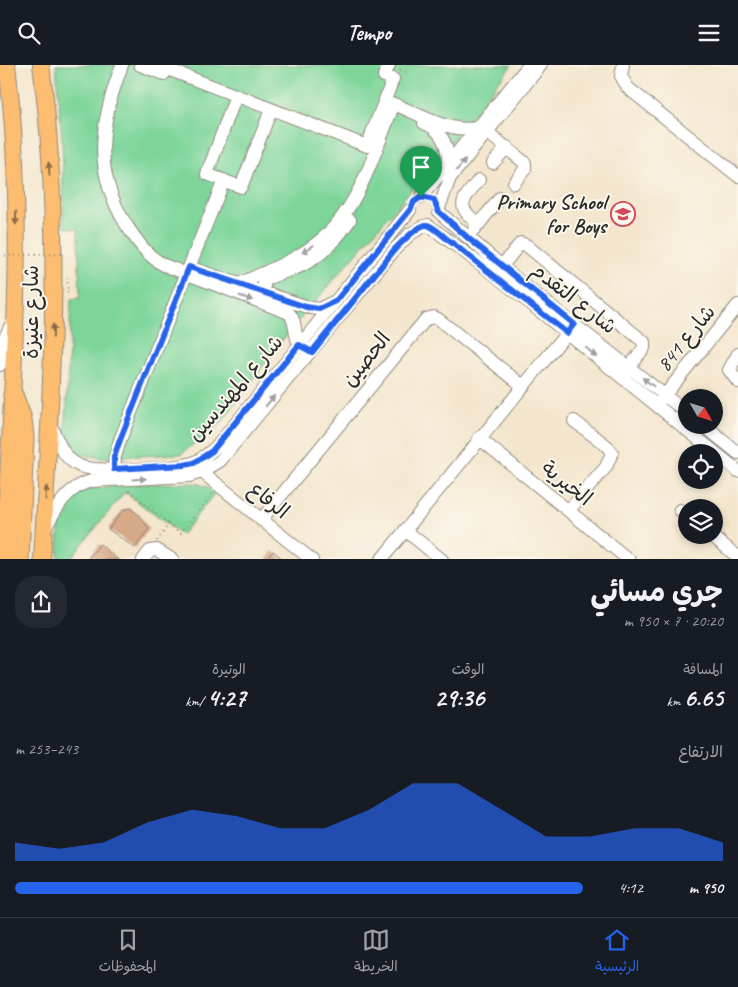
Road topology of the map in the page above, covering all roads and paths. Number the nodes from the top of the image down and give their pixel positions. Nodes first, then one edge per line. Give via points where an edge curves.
1 (7, 65) edge
2 (40, 65) edge
3 (122, 65) edge
4 (130, 65) edge
5 (140, 65) edge
6 (157, 65) edge
7 (529, 65) edge
8 (541, 65) edge
9 (623, 65) edge
10 (393, 67) edge
11 (407, 72) dead end
12 (234, 101) junction
13 (394, 111) junction
14 (269, 115) junction
15 (483, 129) junction
16 (506, 147) junction
17 (374, 156) junction
18 (448, 163) junction
19 (493, 163) dead end
20 (738, 177) edge
21 (224, 180) junction
22 (479, 180) dead end
23 (514, 183) dead end
24 (421, 197) junction
25 (500, 199) dead end
26 (410, 210) junction
27 (439, 210) junction
28 (479, 225) junction
29 (426, 226) junction
30 (468, 238) junction
31 (65, 254) dead end
32 (0, 256) edge
33 (188, 270) junction
34 (498, 270) junction
35 (239, 284) junction
36 (265, 293) junction
37 (336, 301) junction
38 (738, 305) edge
39 (14, 319) junction
40 (571, 329) junction
41 (299, 345) junction
42 (312, 352) junction
43 (738, 354) edge
44 (0, 365) edge
45 (625, 372) junction
46 (738, 382) edge
47 (523, 386) junction
48 (13, 395) junction
49 (661, 400) junction
50 (678, 408) edge
51 (574, 421) dead end
52 (51, 427) junction
53 (714, 434) edge
54 (480, 438) junction
55 (738, 453) edge
56 (738, 471) edge
57 (202, 472) junction
58 (115, 475) junction
59 (219, 485) junction
60 (569, 510) junction
61 (261, 520) junction
62 (169, 524) junction
63 (405, 529) junction
64 (44, 531) junction
65 (722, 544) edge
66 (153, 550) junction
67 (738, 557) edge
68 (4, 559) edge
69 (20, 559) edge
70 (42, 559) edge
71 (143, 559) edge
72 (173, 559) edge
73 (312, 559) edge
74 (381, 559) edge
75 (442, 559) edge
76 (629, 559) edge

1 -> 39 main road, شارع عنيزة via 15,157
52 -> 2 main road, شارع عنيزة via 52,220
3 - 33 street via 105,119 103,154 109,186 123,219 144,249 159,263
4 - 33 street via 111,120 111,169 122,201 148,243 162,256
5 - 12 street
6 - 10 street via 367,147 393,79 384,76
7 - 15 street
8 - 15 street
9 - 20 street via 621,76 628,88
10 - 11 path
12 - 14 street
12 - 21 street via 207,174
13 - 15 street via 394,104 453,128
13 - 17 street
13 - 18 street via 436,129 445,143
13 - 36 street via 369,185 346,227 317,257 267,279
14 - 17 street
14 - 21 street via 241,187
15 - 16 street
15 - 18 street
27 -> 15 street via 450,178
16 - 19 street
16 - 23 street via 524,163 525,169
17 -> 35 street via 354,199 329,232 292,259
18 - 24 street
21 - 33 street
22 - 28 street via 462,206
24 - 26 street
24 - 27 street via 430,198
25 - 28 street
26 - 29 street via 412,219
26 - 37 street, شارع المهندسين
27 - 29 street via 436,221
27 - 30 street, شارع التقدم
28 - 30 street
29 - 34 street, شارع التقدم
29 - 42 street, شارع المهندسين via 395,249
30 - 34 street, شارع التقدم
31 - 32 path, bridge
33 - 35 street
33 -> 41 street via 289,313 295,321
33 - 58 street via 120,440 114,457
34 - 40 street, شارع التقدم
34 - 45 street via 521,243 526,245 644,342 644,348
35 - 36 street
36 - 37 street via 319,309
37 - 41 street, شارع المهندسين
38 - 49 street, شارع 841
39 - 44 street, شارع عنيزة via 4,339
39 - 48 main road, شارع عنيزة
40 - 45 street, شارع التقدم
40 - 47 street
41 - 42 street
41 - 58 street, شارع المهندسين via 219,444 203,458 184,465
57 -> 42 street, شارع المهندسين via 220,461
43 - 46 street via 729,370
45 - 49 street, شارع التقدم
47 - 54 street
47 - 61 street, الحصين via 438,319 426,319
48 - 68 main road, شارع عنيزة
48 - 69 highway via 22,419 24,437
49 - 50 street, شارع التقدم
49 - 56 street, شارع التقدم
51 - 60 street via 608,445 612,453 606,467
52 - 58 street, شارع المهندسين via 71,461
64 -> 52 main road, شارع عنيزة
53 - 55 street
54 - 60 street, الخيرية
54 - 63 street
58 -> 57 street, شارع المهندسين via 173,477
57 - 59 street, الرفاع
58 - 62 path
58 - 64 street, شارع المهندسين via 79,484 69,491
59 - 61 street, الرفاع
59 - 62 path via 181,533
60 - 76 street, الخيرية
61 - 73 street, الرفاع
62 - 66 path
63 - 74 street
63 - 75 street
64 - 70 main road, شارع عنيزة
65 - 67 street
66 - 71 street
66 - 72 street

